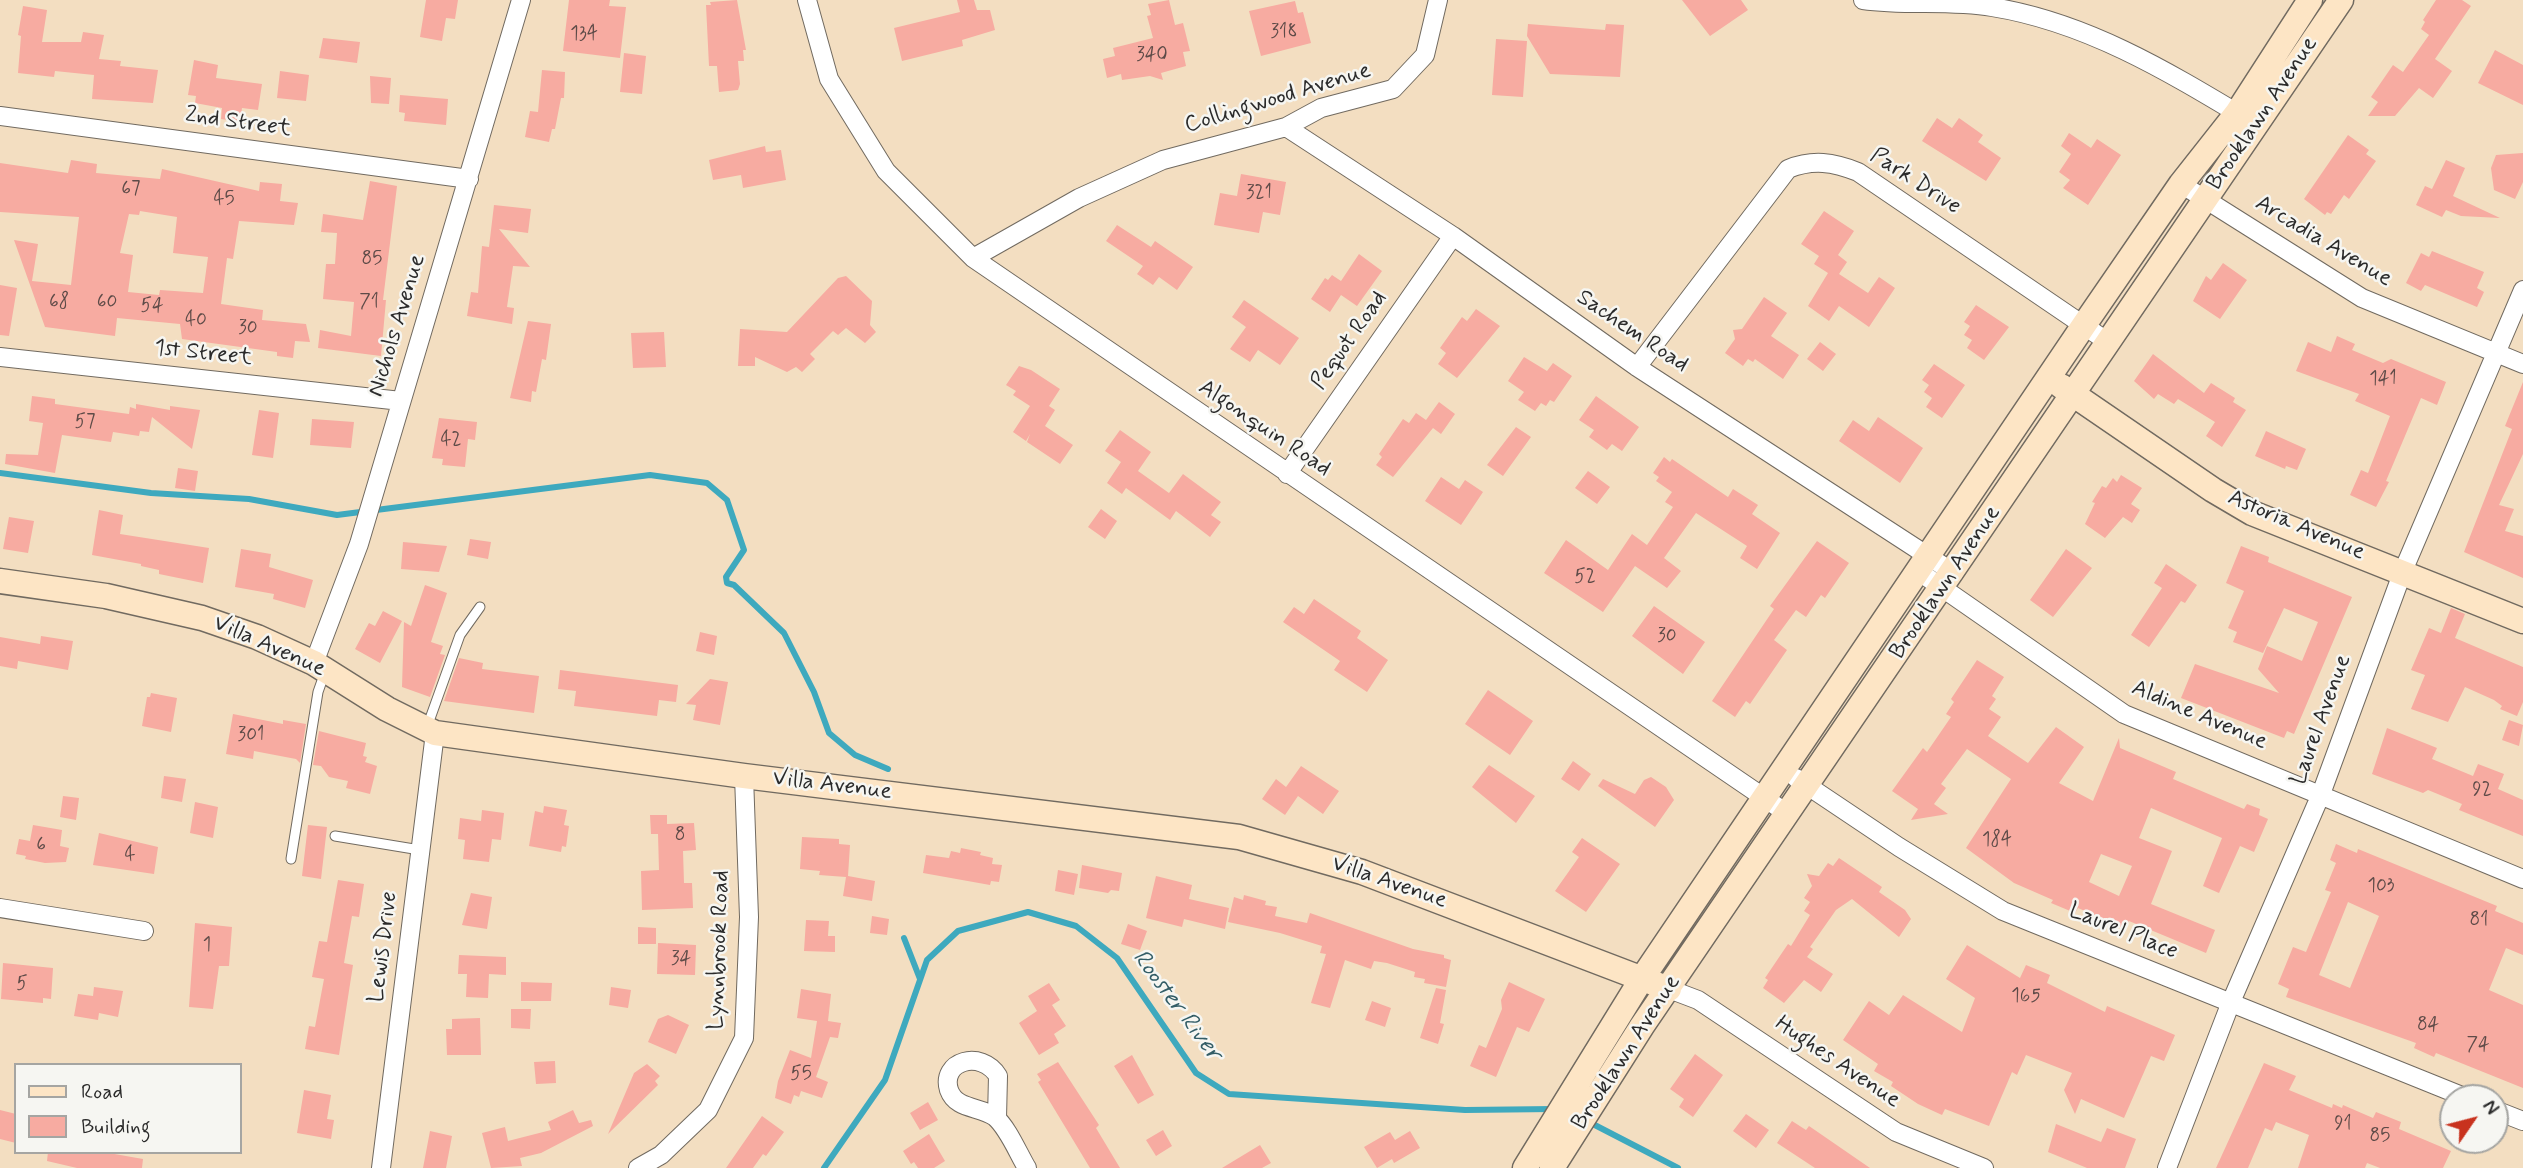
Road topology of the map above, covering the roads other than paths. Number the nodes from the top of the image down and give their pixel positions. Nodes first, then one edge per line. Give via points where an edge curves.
1 (521, 0) edge
2 (807, 0) edge
3 (1438, 0) edge
4 (1863, 0) edge
5 (2310, 0) edge
6 (2341, 0) edge
7 (0, 116) edge
8 (2246, 118) junction
9 (1286, 127) junction
10 (469, 179) junction
11 (2181, 184) junction
12 (2206, 199) junction
13 (1453, 236) junction
14 (973, 258) junction
15 (2523, 290) edge
16 (2084, 325) junction
17 (2108, 342) junction
18 (2497, 353) junction
19 (0, 357) edge
20 (2523, 364) edge
21 (1637, 367) junction
22 (2049, 379) junction
23 (2073, 394) junction
24 (401, 401) junction
25 (1287, 474) junction
26 (1923, 563) junction
27 (2403, 571) junction
28 (0, 581) edge
29 (1948, 581) junction
30 (480, 607) dead end
31 (2523, 621) edge
32 (320, 667) junction
33 (431, 731) junction
34 (1784, 769) junction
35 (744, 776) junction
36 (1808, 786) junction
37 (2321, 794) junction
38 (1765, 797) junction
39 (1788, 814) junction
40 (335, 836) dead end
41 (421, 850) junction
42 (291, 859) dead end
43 (2523, 879) edge
44 (0, 908) edge
45 (144, 931) dead end
46 (1641, 979) junction
47 (1669, 989) junction
48 (2231, 1002) junction
49 (2439, 1087) edge
50 (997, 1118) dead end
51 (1558, 1158) edge
52 (381, 1168) edge
53 (638, 1168) edge
54 (1027, 1168) edge
55 (1525, 1168) edge
56 (1984, 1168) edge
57 (2167, 1168) edge

1 - 10 street, Nichols Avenue
2 - 14 street, Algonquin Road via 829,79 886,171
3 - 9 street, Collingwood Avenue via 1425,55 1393,89 1321,108
4 - 8 street via 1992,7 2052,23 2147,60
5 - 8 main road, Brooklawn Avenue
6 - 8 main road, Brooklawn Avenue
7 - 10 street, 2nd Street
8 - 11 main road, Brooklawn Avenue
8 - 12 main road, Brooklawn Avenue
9 - 13 street, Sachem Road
9 - 14 street, Collingwood Avenue via 1163,160 1079,198
10 - 24 street, Nichols Avenue
11 - 12 street, Arcadia Avenue
11 - 16 main road, Brooklawn Avenue
12 - 17 main road, Brooklawn Avenue
12 - 18 street, Arcadia Avenue via 2361,298
13 - 21 street, Sachem Road
13 - 25 street, Pequot Road
14 - 25 street, Algonquin Road
15 - 18 street, Laurel Avenue
16 - 17 street, Park Drive
16 - 21 street, Park Drive via 1858,172 1825,162 1805,162 1788,169
16 - 22 main road, Brooklawn Avenue
17 - 23 main road, Brooklawn Avenue
18 - 20 street, Arcadia Avenue
18 - 27 street, Laurel Avenue
19 - 24 street, 1st Street
21 - 26 street, Sachem Road
22 - 23 main road, Astoria Avenue
22 - 26 main road, Brooklawn Avenue
23 - 27 main road, Astoria Avenue via 2252,513
23 - 29 main road, Brooklawn Avenue
24 - 32 street, Nichols Avenue
25 - 38 street, Algonquin Road
26 - 29 street, Sachem Road
26 - 34 main road, Brooklawn Avenue
27 - 31 main road, Astoria Avenue
27 - 37 street, Laurel Avenue
28 - 32 main road, Villa Avenue via 106,596 202,618
29 - 36 main road, Brooklawn Avenue
29 - 37 street, Aldine Avenue via 2124,714
30 - 33 lane via 460,635
32 - 33 main road, Villa Avenue
32 - 42 lane
33 - 35 main road, Villa Avenue
33 - 41 street, Lewis Drive
34 - 36 street, Laurel Place
34 - 38 main road, Brooklawn Avenue
35 - 46 main road, Villa Avenue via 1239,837 1362,872
35 - 53 street, Lynnbrook Road via 750,917 744,1038 708,1110 661,1155
36 - 39 main road, Brooklawn Avenue
36 - 48 street, Laurel Place via 2003,911
37 - 43 street, Aldine Avenue
37 - 48 street, Laurel Avenue
38 - 39 street, Algonquin Road
38 - 46 main road, Brooklawn Avenue
39 - 47 main road, Brooklawn Avenue
40 - 41 lane
41 - 52 street, Lewis Drive
44 - 45 street
46 - 47 main road, Villa Avenue
46 - 55 main road, Brooklawn Avenue
47 - 51 main road, Brooklawn Avenue
47 - 56 street, Hughes Avenue via 1698,1000 1896,1132
48 - 49 street, Laurel Place
48 - 57 street, Laurel Avenue
50 - 54 street

